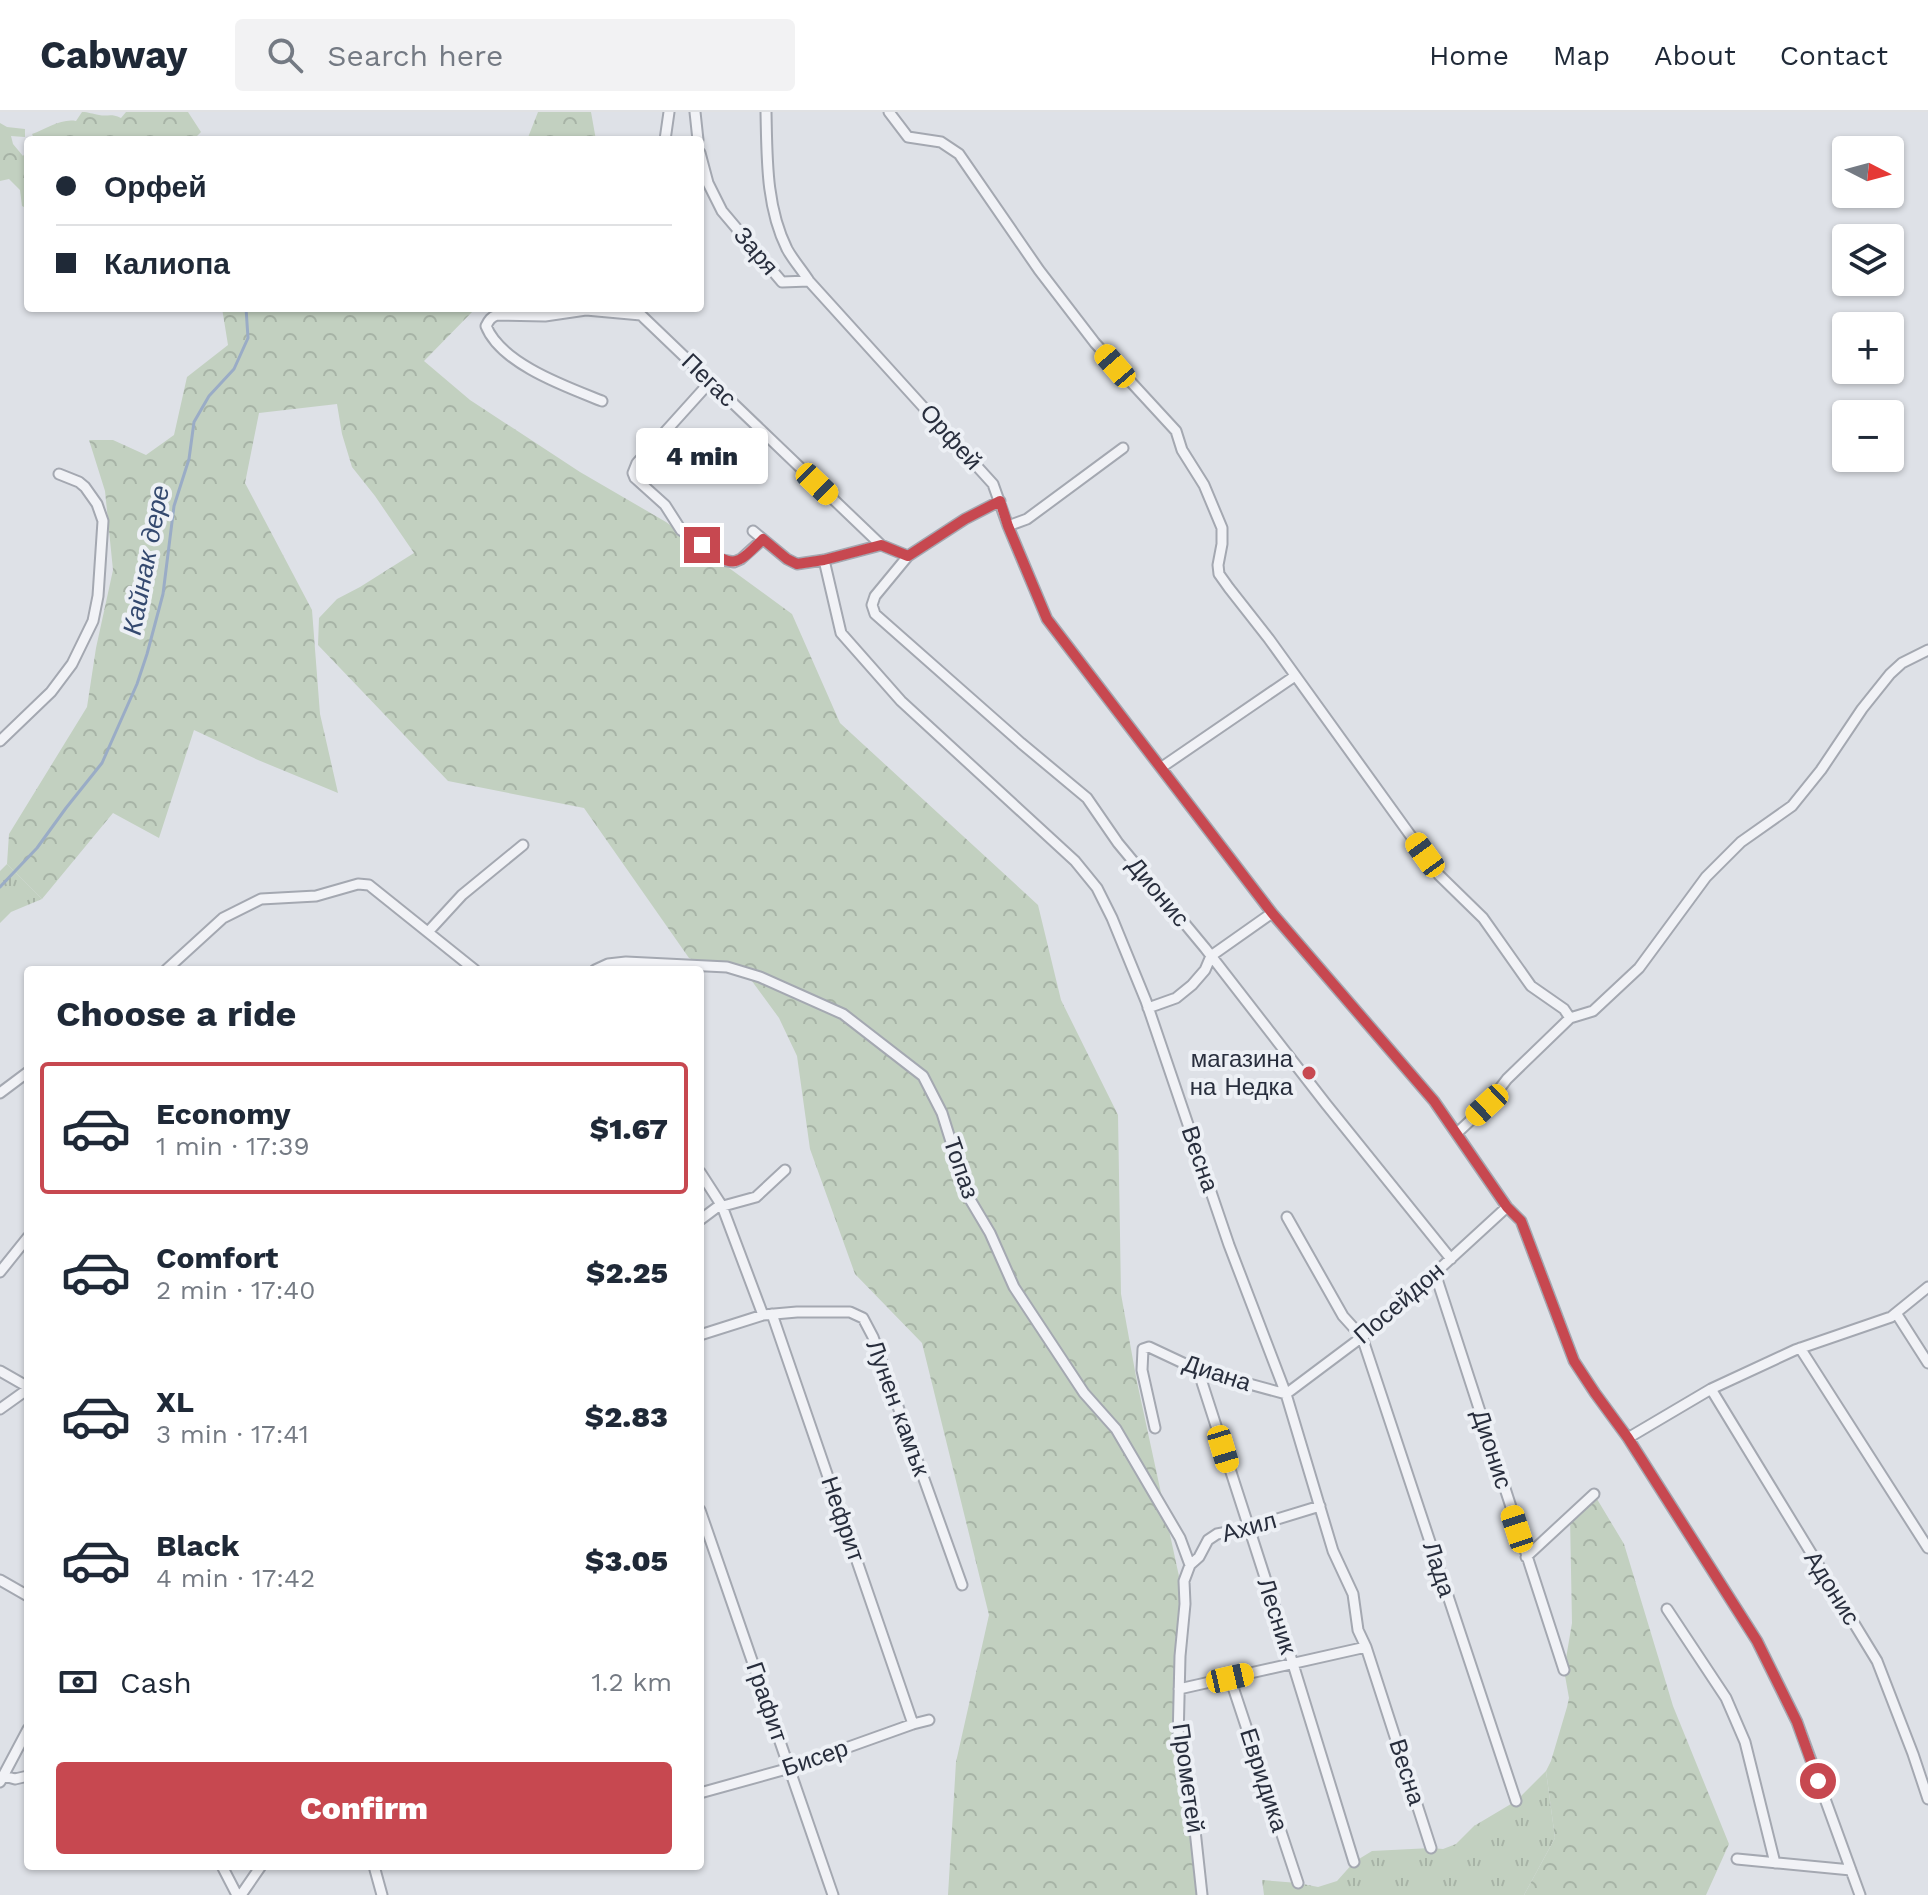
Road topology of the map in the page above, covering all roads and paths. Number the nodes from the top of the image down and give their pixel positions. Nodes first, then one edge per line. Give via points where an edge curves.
1 (669, 112) edge
2 (695, 112) edge
3 (766, 112) edge
4 (889, 112) edge
5 (666, 136) edge
6 (698, 136) edge
7 (704, 168) edge
8 (809, 281) junction
9 (572, 312) edge
10 (642, 312) edge
11 (710, 382) junction
12 (602, 401) dead end
13 (1123, 448) dead end
14 (59, 474) dead end
15 (1000, 501) junction
16 (1008, 526) junction
17 (753, 531) dead end
18 (763, 539) junction
19 (881, 545) junction
20 (908, 556) junction
21 (824, 560) junction
22 (1928, 650) edge
23 (1295, 676) junction
24 (0, 741) edge
25 (1162, 767) junction
26 (523, 845) dead end
27 (1272, 913) junction
28 (428, 932) junction
29 (1211, 956) junction
30 (170, 966) edge
31 (470, 966) edge
32 (604, 966) edge
33 (1148, 1008) junction
34 (1570, 1018) junction
35 (24, 1075) edge
36 (0, 1093) edge
37 (1457, 1133) junction
38 (785, 1170) dead end
39 (704, 1178) edge
40 (722, 1206) junction
41 (1507, 1207) junction
42 (704, 1217) edge
43 (1287, 1217) dead end
44 (24, 1242) edge
45 (1451, 1259) junction
46 (0, 1272) edge
47 (1435, 1273) junction
48 (1928, 1287) edge
49 (1896, 1313) junction
50 (768, 1315) junction
51 (704, 1334) edge
52 (1362, 1337) junction
53 (1800, 1348) junction
54 (1928, 1363) edge
55 (1198, 1370) junction
56 (0, 1371) edge
57 (24, 1386) edge
58 (1711, 1389) junction
59 (24, 1391) edge
60 (1286, 1394) junction
61 (0, 1409) edge
62 (1155, 1428) dead end
63 (1628, 1438) junction
64 (1594, 1494) dead end
65 (1320, 1506) junction
66 (704, 1521) edge
67 (1248, 1528) junction
68 (1928, 1548) edge
69 (1526, 1557) junction
70 (1190, 1565) junction
71 (0, 1580) edge
72 (962, 1585) dead end
73 (24, 1594) edge
74 (1667, 1609) dead end
75 (1366, 1647) junction
76 (1293, 1664) junction
77 (1564, 1670) dead end
78 (1230, 1678) junction
79 (1179, 1689) junction
80 (929, 1720) dead end
81 (913, 1724) junction
82 (24, 1737) edge
83 (790, 1768) junction
84 (24, 1777) edge
85 (2, 1779) edge
86 (704, 1792) edge
87 (1928, 1799) edge
88 (1516, 1801) dead end
89 (1431, 1848) dead end
90 (1737, 1859) dead end
91 (1354, 1862) dead end
92 (1775, 1863) junction
93 (224, 1870) edge
94 (258, 1870) edge
95 (375, 1870) edge
96 (1851, 1870) junction
97 (1298, 1883) dead end
98 (239, 1895) edge
99 (382, 1895) edge
100 (833, 1895) edge
101 (1202, 1895) edge
102 (1860, 1895) edge

1 - 5 street
2 - 6 street
3 - 8 street, Орфей via 771,205 787,249
4 - 23 street via 908,137 941,142 959,154 1095,343 1176,431 1222,528 1219,574
7 - 8 street, Заря via 722,211 782,282
8 - 15 street, Орфей via 993,484
9 - 12 street via 497,315 486,326 503,350 551,381
10 - 11 street, Пегас
11 - 18 street via 633,473 681,530 722,560 741,559
11 - 19 street, Пегас
13 - 16 street via 1027,519
14 - 24 street via 85,487 103,521 93,621 51,692
15 - 16 street, Орфей
15 - 20 street, Дионис
16 - 25 street, Орфей via 1047,619
17 - 18 street
18 - 21 street via 797,564
19 - 20 street
19 - 21 street
20 - 29 street, Дионис via 875,596 875,614 1087,798
21 - 33 street, Весна via 841,633 901,701 1075,861 1112,918
22 - 34 street via 1890,674 1792,806 1741,842 1706,877 1631,976 1593,1011
23 - 25 street
23 - 34 street via 1439,875 1483,918 1531,986
25 - 27 street, Орфей
26 - 28 street via 462,895
27 - 29 street
27 - 37 street, Орфей
28 - 30 street via 369,885 358,884 316,896 261,899 223,918
28 - 31 street
29 - 33 street via 1192,985 1176,998
29 - 45 street, Дионис
32 - 70 street, Топаз via 626,962 727,967 760,977 843,1014 923,1076 942,1113 968,1196 1014,1287 1084,1393 1116,1429 1180,1538
33 - 60 street, Весна
34 - 37 street
35 - 36 street
37 - 41 street, Орфей
38 - 40 street via 756,1197
39 - 40 street, Нефрит
40 - 42 street
40 - 50 street, Нефрит
41 - 45 street, Посейдон
41 - 63 street, Орфей via 1521,1221 1574,1361
43 - 52 street via 1343,1316
44 - 46 street
45 - 47 street, Посейдон
47 - 52 street, Посейдон
47 - 69 street, Дионис
48 - 49 street
49 - 53 street
49 - 54 street
50 - 51 street
50 - 72 street, Лунен камък via 850,1312 863,1318
50 - 81 street, Нефрит
52 - 60 street, Посейдон
52 - 88 street, Лада
53 - 58 street
53 - 68 street
55 - 60 street, Диана
55 - 62 street, Диана via 1149,1347 1143,1349 1142,1370
55 - 67 street, Лесник
56 - 57 street
58 - 63 street
58 - 87 street, Адонис via 1877,1661
59 - 61 street
60 - 65 street, Весна
63 - 96 street, Орфей via 1757,1641 1797,1722
64 - 69 street
65 - 67 street, Ахил
65 - 75 street, Весна via 1353,1594
66 - 83 street, Графит
67 - 70 street, Ахил via 1217,1534
67 - 76 street, Лесник
69 - 77 street, Дионис
70 - 79 street, Прометей via 1184,1581
71 - 73 street
74 - 92 street via 1726,1698 1745,1742
75 - 76 street
75 - 89 street, Весна
76 - 78 street
76 - 91 street, Лесник
78 - 79 street
78 - 97 street, Евридика
79 - 101 street, Прометей via 1178,1741 1191,1793
80 - 81 street, Бисер
81 - 83 street, Бисер
82 - 85 street
83 - 86 street, Бисер
83 - 100 street, Графит
84 - 85 street
90 - 92 street
92 - 96 street
93 - 98 street
94 - 98 street
95 - 99 street
96 - 102 street, Орфей

